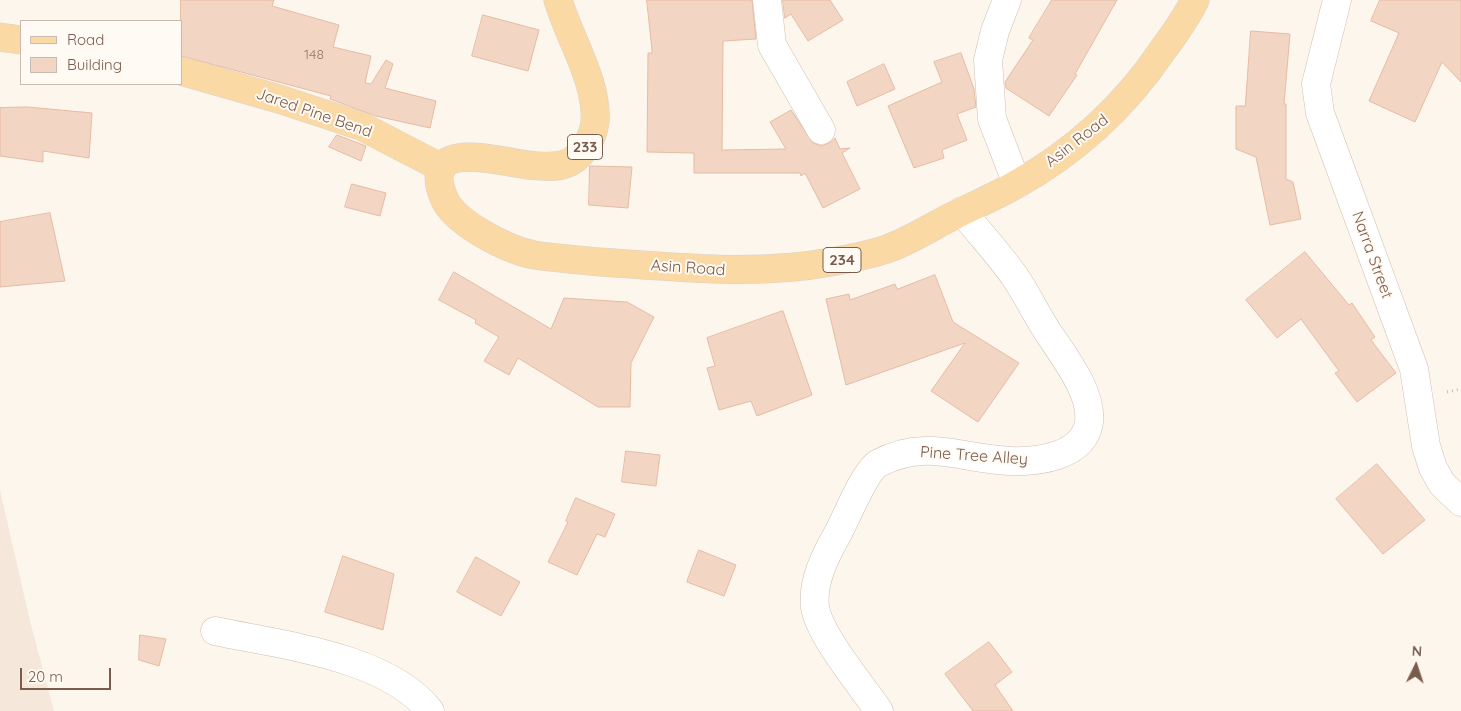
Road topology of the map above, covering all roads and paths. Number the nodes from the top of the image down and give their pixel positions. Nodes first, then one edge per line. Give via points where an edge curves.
1 (558, 0) edge
2 (767, 0) edge
3 (1007, 0) edge
4 (1195, 0) edge
5 (1337, 0) edge
6 (0, 37) edge
7 (20, 40) edge
8 (182, 71) edge
9 (821, 130) dead end
10 (442, 168) junction
11 (1017, 184) junction
12 (962, 211) junction
13 (1461, 502) edge
14 (215, 631) dead end
15 (430, 711) edge
16 (879, 711) edge

1 - 10 main road, 233 via 594,102 595,123 590,141 579,156 565,164 527,165 477,156 460,157
2 - 9 street via 772,45
3 - 11 street via 988,60 992,119
4 - 11 main road, Asin Road / 234 via 1167,45 1125,100 1070,150
5 - 13 street, Narra Street via 1316,84 1320,113 1414,369 1426,446 1433,468 1442,484
6 - 7 main road
8 - 10 main road, Jared Pine Bend via 361,126
10 - 12 main road, Asin Road / 234 via 439,178 443,197 465,224 531,254 589,261 741,271 830,262 885,250
11 - 12 main road, Asin Road / 234
12 - 16 street, Pine Tree Alley via 1015,276 1076,374 1086,400 1089,422 1082,439 1068,451 1040,461 1009,461 928,449 902,453 876,464 860,487 828,551 816,582 815,607 820,626
14 - 15 street via 351,660 397,683

